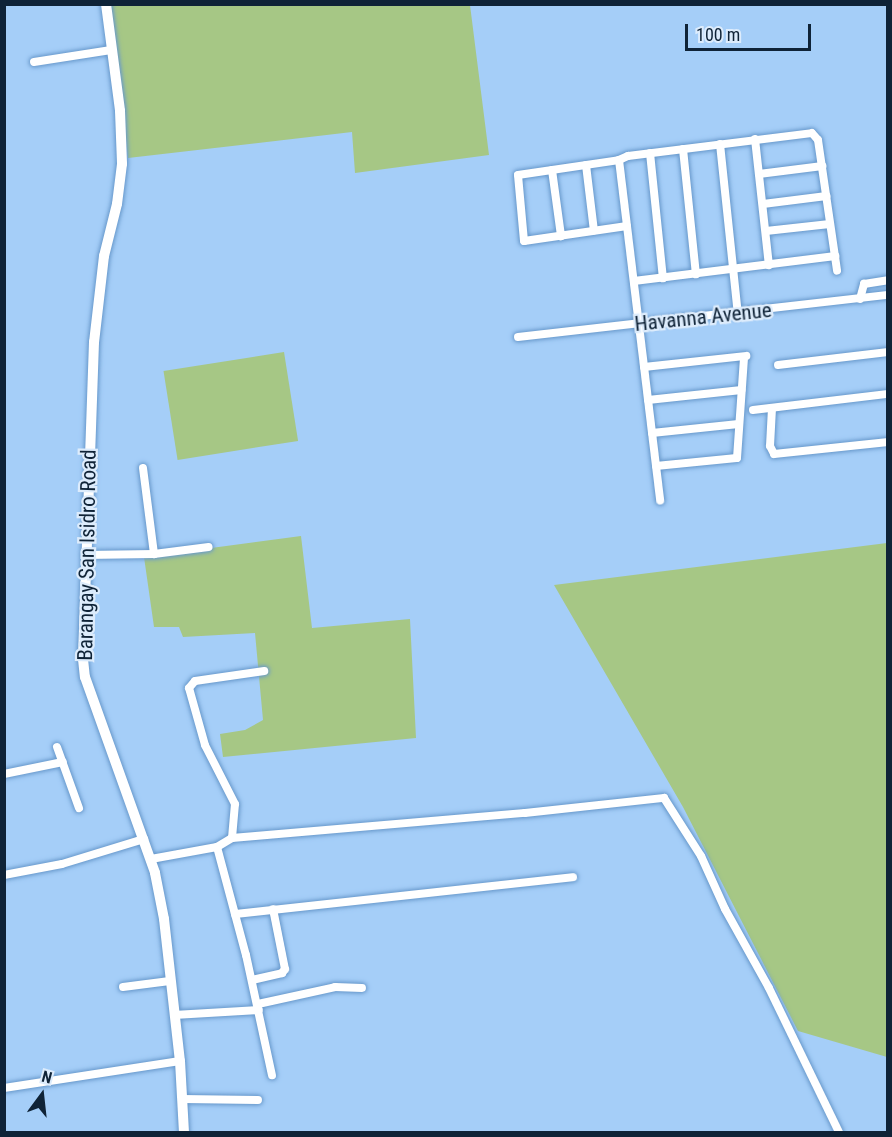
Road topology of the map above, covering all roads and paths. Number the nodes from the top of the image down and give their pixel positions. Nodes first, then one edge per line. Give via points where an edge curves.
1 (106, 4) edge
2 (111, 50) junction
3 (34, 62) dead end
4 (755, 140) junction
5 (720, 144) junction
6 (683, 149) junction
7 (650, 153) junction
8 (619, 160) junction
9 (586, 165) junction
10 (822, 166) junction
11 (552, 170) junction
12 (759, 174) junction
13 (827, 196) junction
14 (763, 204) junction
15 (830, 224) junction
16 (627, 226) junction
17 (594, 231) junction
18 (766, 231) junction
19 (561, 236) junction
20 (835, 256) junction
21 (769, 265) junction
22 (733, 269) junction
23 (837, 271) dead end
24 (696, 274) junction
25 (663, 278) junction
26 (888, 280) edge
27 (634, 281) junction
28 (888, 295) edge
29 (860, 298) junction
30 (738, 314) junction
31 (638, 324) junction
32 (518, 337) dead end
33 (888, 352) edge
34 (778, 364) dead end
35 (644, 367) junction
36 (741, 390) junction
37 (888, 394) edge
38 (648, 400) junction
39 (772, 408) junction
40 (753, 410) dead end
41 (739, 424) junction
42 (652, 433) junction
43 (888, 442) edge
44 (656, 465) junction
45 (143, 468) dead end
46 (660, 501) dead end
47 (208, 547) dead end
48 (154, 554) junction
49 (85, 555) junction
50 (264, 671) dead end
51 (57, 747) dead end
52 (63, 762) junction
53 (4, 774) edge
54 (79, 808) dead end
55 (232, 838) junction
56 (144, 839) junction
57 (217, 847) junction
58 (151, 859) junction
59 (4, 875) edge
60 (573, 878) dead end
61 (273, 909) junction
62 (235, 914) junction
63 (252, 980) junction
64 (171, 981) junction
65 (123, 987) dead end
66 (362, 988) dead end
67 (258, 1007) junction
68 (174, 1015) junction
69 (180, 1061) junction
70 (272, 1075) dead end
71 (4, 1088) edge
72 (182, 1099) junction
73 (258, 1100) dead end
74 (184, 1132) edge
75 (839, 1132) edge

1 - 2 street, Barangay San Isidro Road
2 - 3 street
2 - 49 street, Barangay San Isidro Road via 120,111 121,182 104,255 94,342
4 - 5 street
4 - 10 street via 812,133 818,140
4 - 12 street
5 - 6 street
5 - 22 street
6 - 7 street
6 - 24 street
7 - 8 street
7 - 25 street
8 - 9 street
8 - 16 street
9 - 11 street
9 - 17 street
10 - 12 street
10 - 13 street
11 - 19 street
11 - 19 street via 518,175 524,241
12 - 14 street
13 - 14 street
13 - 15 street
14 - 18 street
15 - 18 street
15 - 20 street
16 - 17 street
16 - 27 street
17 - 19 street
18 - 21 street
20 - 21 street
20 - 23 street
21 - 22 street
22 - 24 street
22 - 30 street
24 - 25 street
25 - 27 street
26 - 29 street via 864,284
27 - 31 street
28 - 29 street, Havanna Avenue
29 - 30 street, Havanna Avenue
30 - 31 street, Havanna Avenue
31 - 32 street, Havanna Avenue
31 - 35 street
33 - 34 street
35 - 36 street via 745,356
35 - 38 street
36 - 38 street
36 - 41 street
37 - 39 street
38 - 42 street
39 - 40 street
39 - 43 street via 770,450 774,454
41 - 42 street
41 - 44 street via 737,458
42 - 44 street
44 - 46 street
45 - 48 street
47 - 48 street
48 - 49 street
49 - 56 street, Barangay San Isidro Road via 85,677
50 - 55 street via 195,681 189,688 205,746 235,804
51 - 52 street
52 - 53 street
52 - 54 street
55 - 57 street
55 - 75 street via 664,798 704,861 724,909 769,988
56 - 58 street, Barangay San Isidro Road
56 - 59 street via 62,864
57 - 58 street
57 - 62 street
58 - 64 street, Barangay San Isidro Road via 164,919
60 - 61 street
61 - 62 street
61 - 63 street via 285,969
62 - 63 street
63 - 67 street
64 - 65 street
64 - 68 street, Barangay San Isidro Road
66 - 67 street via 334,987
67 - 68 street
67 - 70 street
68 - 69 street, Barangay San Isidro Road
69 - 71 street
69 - 72 street, Barangay San Isidro Road
72 - 73 street
72 - 74 street, Barangay San Isidro Road

